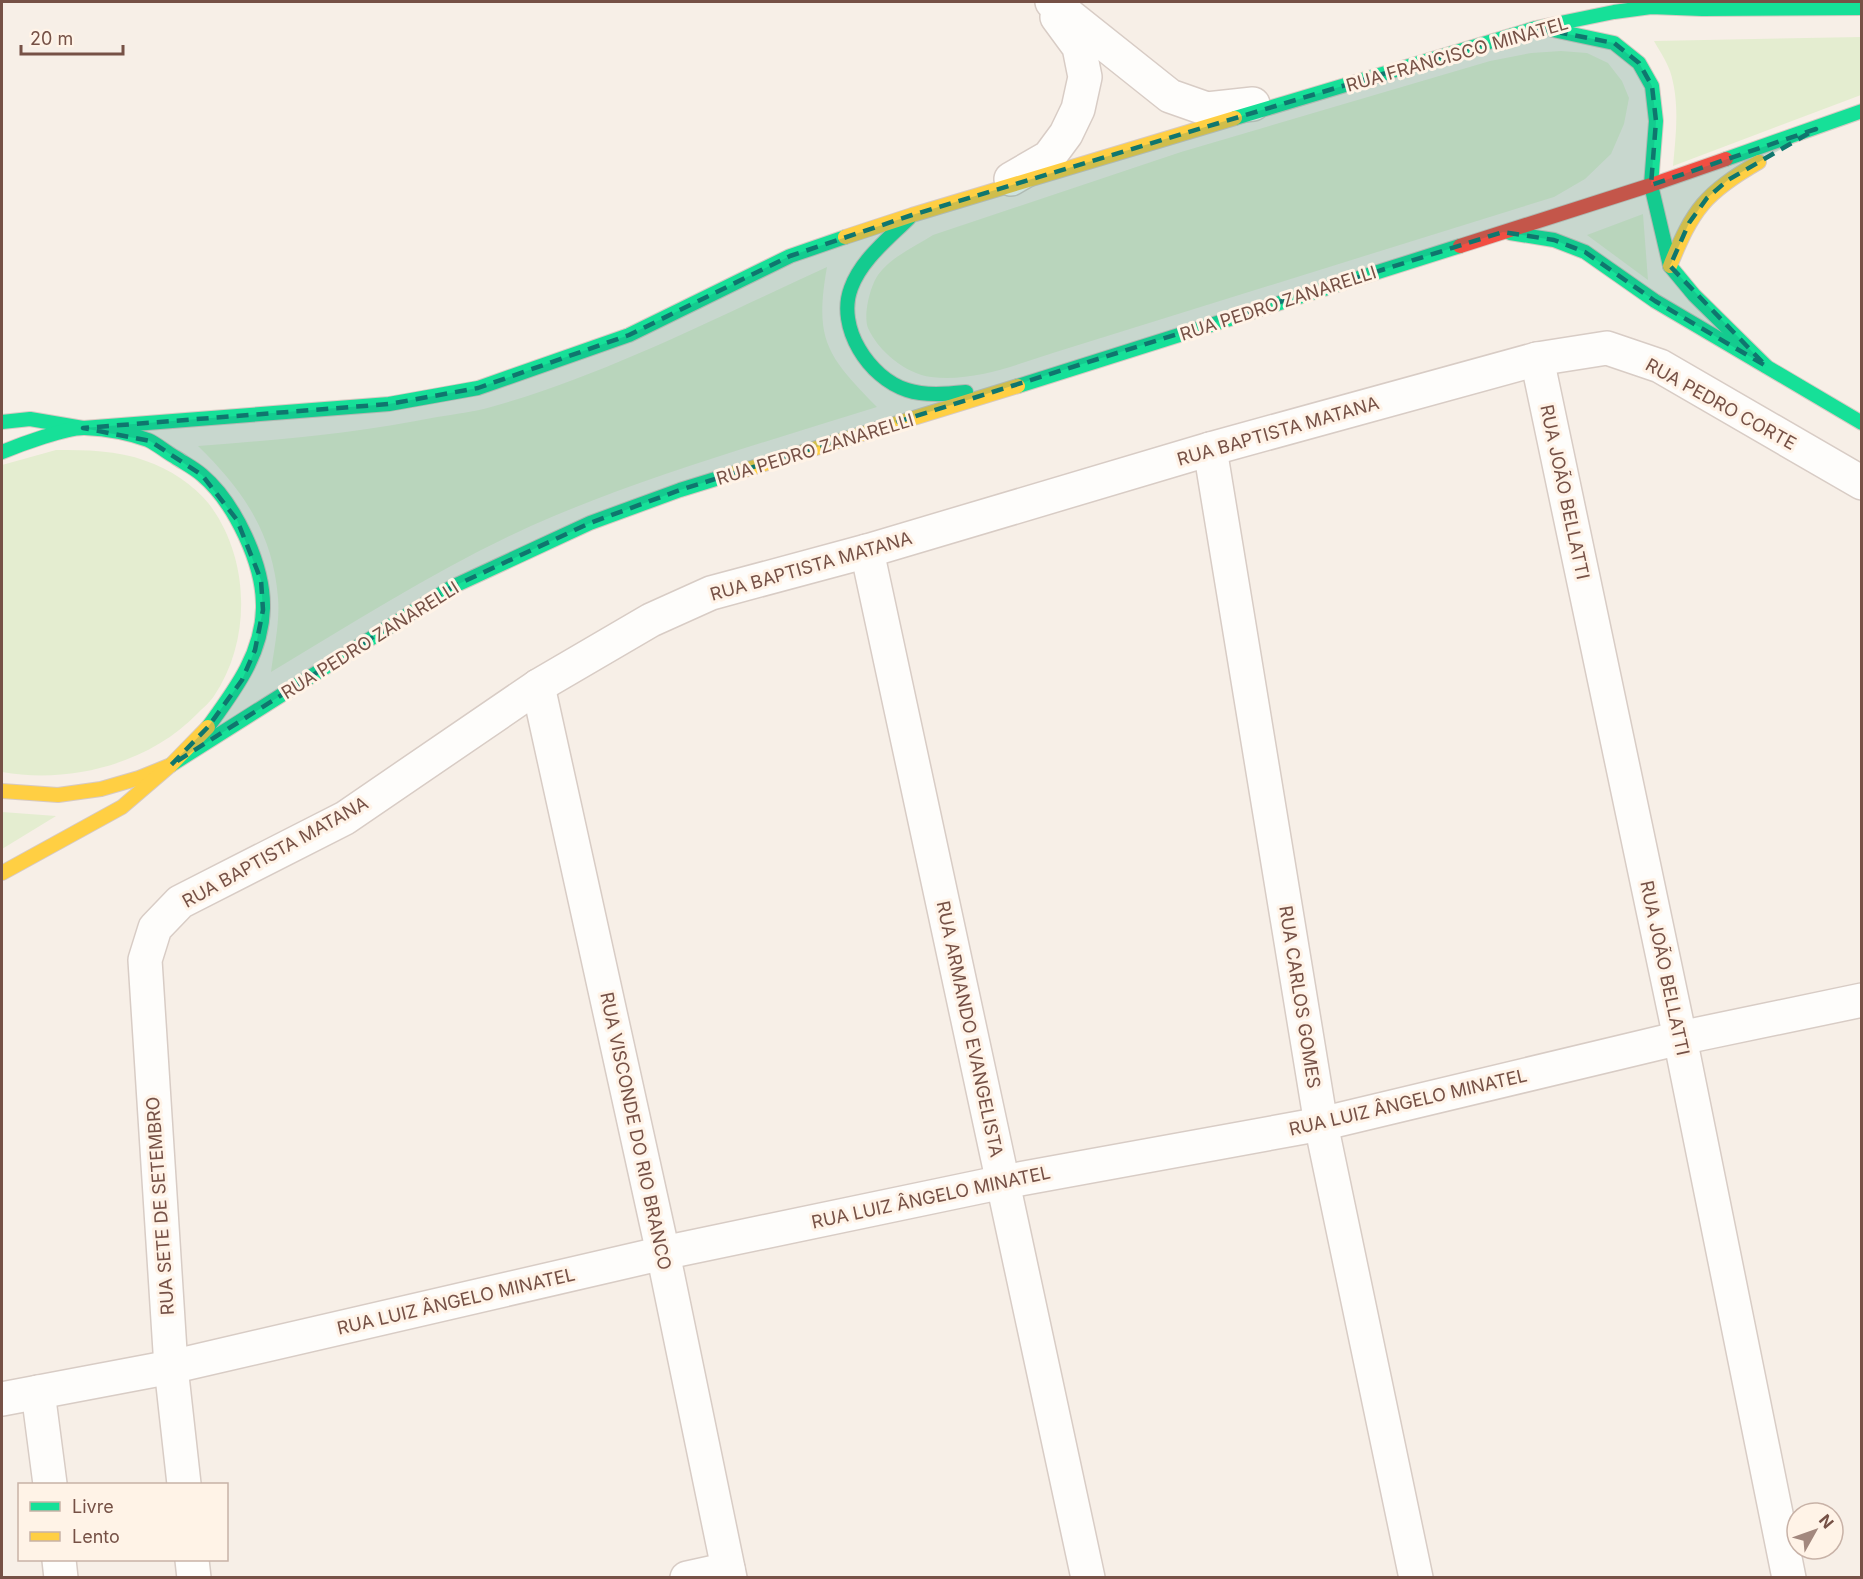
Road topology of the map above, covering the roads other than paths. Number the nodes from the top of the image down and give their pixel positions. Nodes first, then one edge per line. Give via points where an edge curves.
1 (1045, 2) edge
2 (1052, 2) edge
3 (1862, 8) edge
4 (1536, 28) junction
5 (1305, 98) junction
6 (1862, 111) edge
7 (1816, 129) junction
8 (1652, 185) junction
9 (991, 190) junction
10 (912, 215) junction
11 (1503, 232) junction
12 (1670, 266) junction
13 (1537, 359) junction
14 (1766, 366) junction
15 (1006, 390) junction
16 (2, 422) edge
17 (1862, 423) edge
18 (83, 428) junction
19 (1210, 449) junction
20 (2, 452) edge
21 (1862, 483) edge
22 (867, 551) junction
23 (538, 686) junction
24 (171, 765) junction
25 (2, 790) edge
26 (2, 873) edge
27 (155, 928) joint
28 (1862, 1000) edge
29 (1680, 1038) junction
30 (1321, 1124) junction
31 (1003, 1182) junction
32 (663, 1253) junction
33 (171, 1367) junction
34 (39, 1392) junction
35 (2, 1399) edge
36 (50, 1483) edge
37 (184, 1483) edge
38 (59, 1561) edge
39 (192, 1561) edge
40 (729, 1573) edge
41 (61, 1578) edge
42 (194, 1578) edge
43 (687, 1578) edge
44 (1089, 1578) edge
45 (1416, 1578) edge
46 (1789, 1578) edge

1 - 9 street via 1078,47 1085,78 1078,109 1049,157
2 - 5 street via 1170,96 1207,109
3 - 4 main road, RUA FRANCISCO MINATEL via 1651,7
4 - 5 main road, RUA FRANCISCO MINATEL
4 - 8 main road via 1614,43 1639,63 1652,86 1656,121
5 - 9 main road
6 - 7 main road
7 - 8 main road
7 - 12 main road via 1728,180 1707,198 1689,223
8 - 11 main road
8 - 12 main road
9 - 10 main road
10 - 15 main road via 865,264 850,290 848,317 858,349 879,373 905,390 941,394
10 - 18 main road via 790,256 629,335 478,388 389,405
11 - 14 main road via 1554,240 1585,252 1655,301
11 - 15 main road, RUA PEDRO ZANARELLI
12 - 14 main road
13 - 19 street, RUA BAPTISTA MATANA
13 - 21 street, RUA PEDRO CORTE via 1607,348 1660,366
13 - 29 street, RUA JOÃO BELLATTI
14 - 17 main road
15 - 24 main road, RUA PEDRO ZANARELLI via 680,490 590,523 452,587
16 - 18 main road via 30,419
18 - 20 main road
18 - 24 main road via 150,441 202,476 237,520 261,580 263,610 255,650 242,680 208,727
19 - 22 street, RUA BAPTISTA MATANA
19 - 30 street, RUA CARLOS GOMES
22 - 23 street, RUA BAPTISTA MATANA via 711,593 651,620
22 - 31 street, RUA ARMANDO EVANGELISTA
23 - 27 street, RUA BAPTISTA MATANA via 345,818 180,902
23 - 32 street, RUA VISCONDE DO RIO BRANCO
24 - 25 main road via 101,789 58,795
24 - 26 main road via 122,807
27 - 33 street, RUA SETE DE SETEMBRO via 145,960
28 - 29 street, RUA LUIZ ÂNGELO MINATEL
29 - 30 street, RUA LUIZ ÂNGELO MINATEL
29 - 46 street, RUA JOÃO BELLATTI
30 - 31 street, RUA LUIZ ÂNGELO MINATEL
30 - 45 street, RUA CARLOS GOMES
31 - 32 street, RUA LUIZ ÂNGELO MINATEL
31 - 44 street, RUA ARMANDO EVANGELISTA
32 - 33 street, RUA LUIZ ÂNGELO MINATEL
32 - 40 street, RUA VISCONDE DO RIO BRANCO
33 - 34 street, RUA LUIZ ÂNGELO MINATEL
33 - 37 street, RUA SETE DE SETEMBRO
34 - 35 street, RUA LUIZ ÂNGELO MINATEL
34 - 36 street
38 - 41 street
39 - 42 street
40 - 43 street

